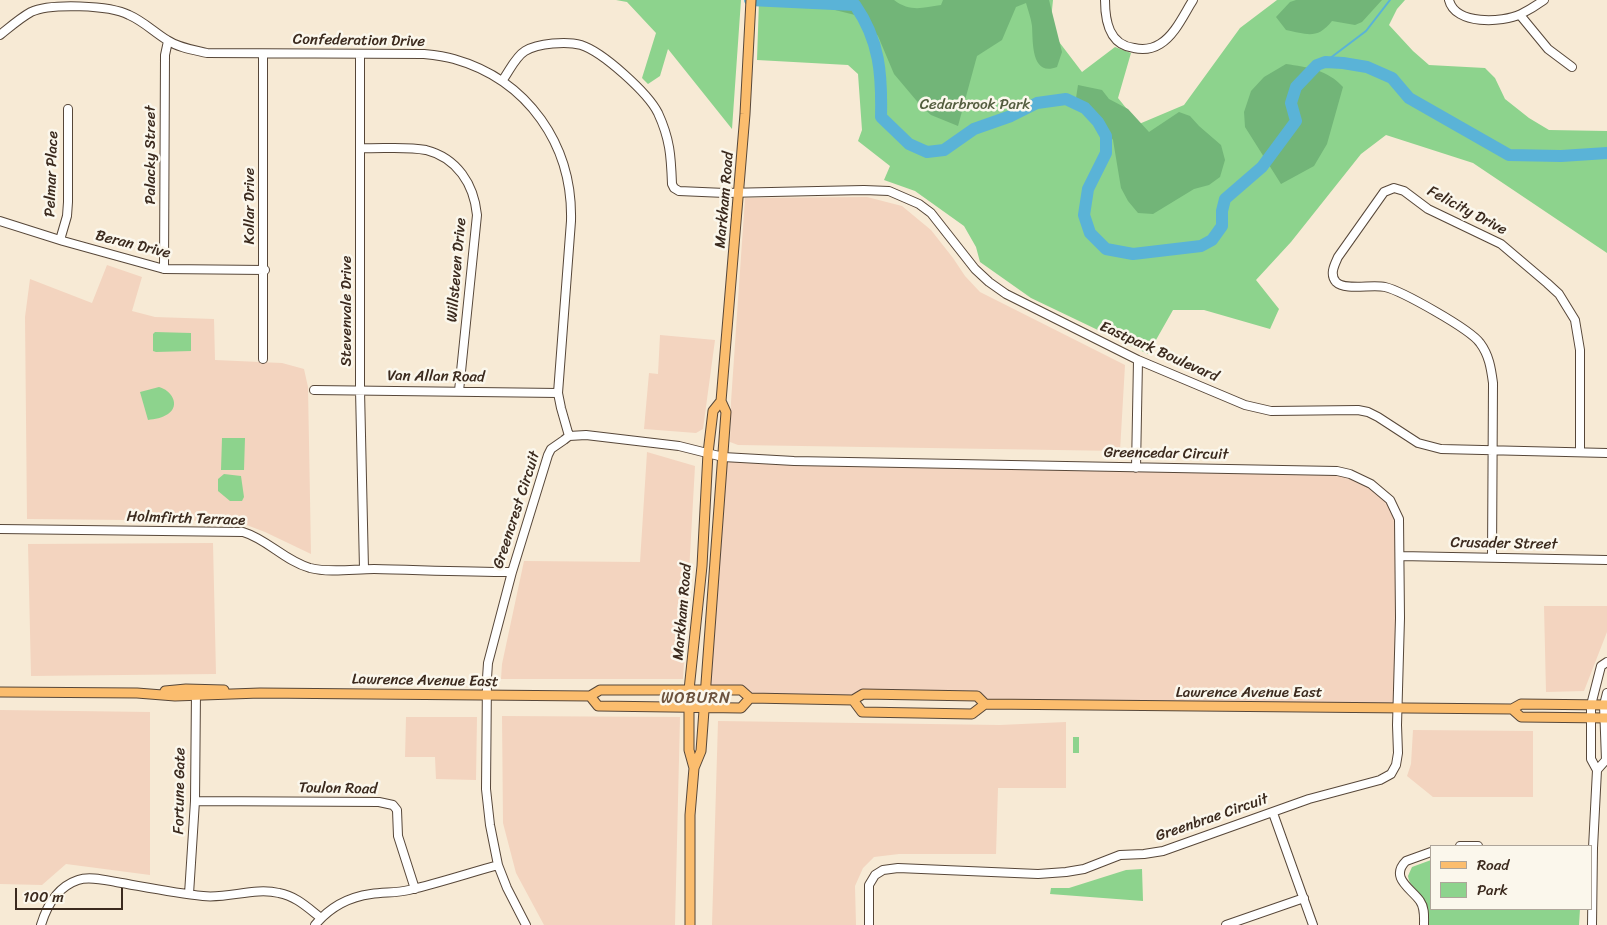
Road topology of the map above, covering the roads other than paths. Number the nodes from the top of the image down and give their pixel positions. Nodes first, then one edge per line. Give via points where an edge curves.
1 (751, 0) edge
2 (1105, 0) edge
3 (1193, 0) edge
4 (1449, 0) edge
5 (1544, 0) edge
6 (1520, 15) junction
7 (0, 35) edge
8 (168, 41) junction
9 (263, 54) junction
10 (360, 54) junction
11 (1572, 67) dead end
12 (502, 81) junction
13 (68, 109) dead end
14 (360, 148) junction
15 (739, 193) junction
16 (0, 221) edge
17 (60, 240) junction
18 (164, 269) junction
19 (264, 270) junction
20 (263, 358) dead end
21 (1138, 360) junction
22 (314, 390) dead end
23 (360, 390) junction
24 (459, 391) junction
25 (558, 393) junction
26 (721, 401) junction
27 (569, 436) junction
28 (1492, 451) junction
29 (1580, 452) junction
30 (708, 453) junction
31 (1607, 453) edge
32 (723, 457) junction
33 (1136, 468) junction
34 (0, 529) edge
35 (1400, 556) junction
36 (1492, 557) junction
37 (1607, 560) edge
38 (364, 569) junction
39 (512, 572) junction
40 (1607, 662) edge
41 (689, 690) junction
42 (704, 690) junction
43 (0, 692) edge
44 (196, 692) junction
45 (1607, 693) edge
46 (487, 695) junction
47 (590, 696) junction
48 (750, 698) junction
49 (853, 700) junction
50 (985, 704) junction
51 (1606, 705) edge
52 (1591, 706) junction
53 (690, 708) junction
54 (704, 708) junction
55 (1399, 708) junction
56 (1512, 709) junction
57 (1591, 718) junction
58 (1606, 718) edge
59 (694, 768) junction
60 (1597, 770) junction
61 (195, 801) junction
62 (1273, 813) junction
63 (1592, 848) edge
64 (1430, 852) edge
65 (498, 865) junction
66 (415, 889) junction
67 (189, 894) junction
68 (1304, 898) junction
69 (321, 918) junction
70 (41, 925) edge
71 (315, 925) edge
72 (526, 925) edge
73 (690, 925) edge
74 (869, 925) edge
75 (1226, 925) edge
76 (1313, 925) edge
77 (1424, 925) edge
78 (1592, 925) edge

1 - 15 main road, Markham Road
2 - 3 street via 1105,18 1110,32 1118,42 1141,49 1161,44
4 - 6 street via 1456,12 1480,20
5 - 6 street
6 - 11 street via 1548,50
7 - 8 street, Confederation Drive via 36,10 99,7 121,11
8 - 9 street, Confederation Drive via 208,53
8 - 18 street, Palacky Street via 165,56
9 - 10 street, Confederation Drive
9 - 19 street, Kollar Drive
10 - 12 street, Confederation Drive via 424,54 453,59
10 - 14 street, Stevenvale Drive
12 - 15 street, Eastpark Boulevard via 524,51 540,44 575,44 588,48 633,82 657,112 670,143 674,188 679,191
12 - 25 street, Confederation Drive via 544,124 555,142 568,182 571,221
13 - 17 street, Pelmar Place via 67,209
14 - 23 street, Stevenvale Drive
14 - 24 street, Willsteven Drive via 425,150 454,164 467,180 477,215
15 - 21 street, Eastpark Boulevard via 889,191 920,204 931,213 975,269 1006,294
15 - 26 main road, Markham Road
16 - 17 street, Beran Drive
17 - 18 street, Beran Drive
18 - 19 street, Beran Drive
19 - 20 street, Kollar Drive
21 - 28 street, Eastpark Boulevard via 1258,409 1358,410 1378,417 1418,443 1442,449
21 - 33 street
22 - 23 street, Van Allan Road
23 - 24 street, Van Allan Road
23 - 38 street, Stevenvale Drive
24 - 25 street, Van Allan Road
25 - 27 street, Confederation Drive
26 - 30 main road, Markham Road via 713,410
26 - 32 main road, Markham Road via 726,412
27 - 30 street via 609,437
27 - 39 street, Greencrest Circuit via 555,445 548,455
28 - 29 street, Eastpark Boulevard
28 - 29 street, Felicity Drive via 1493,382 1488,356 1480,342 1470,332 1399,292 1370,285 1344,286 1336,281 1333,274 1338,257 1378,199 1389,189 1404,191 1428,209 1501,244 1559,294 1575,320 1580,350
28 - 36 street
29 - 31 street, Eastpark Boulevard
30 - 32 street
30 - 41 main road, Markham Road via 702,566
32 - 33 street, Greencedar Circuit
32 - 42 main road, Markham Road
33 - 35 street, Greencedar Circuit via 1310,470 1350,474 1371,484 1390,500 1399,519
34 - 38 street, Holmfirth Terrace via 243,532 309,568
35 - 36 street, Crusader Street
35 - 55 street, Greencedar Circuit
36 - 37 street, Crusader Street
38 - 39 street, Holmfirth Terrace
39 - 46 street, Greencrest Circuit via 488,663
40 - 52 street via 1600,666
41 - 42 main road, Lawrence Avenue East
41 - 47 main road, Lawrence Avenue East via 600,690
41 - 53 main road, Markham Road
42 - 48 main road, Lawrence Avenue East via 741,690
42 - 54 main road, Markham Road
43 - 44 main road, Lawrence Avenue East
44 - 46 main road, Lawrence Avenue East
44 - 61 street, Fortune Gate
45 - 51 street
46 - 47 main road, Lawrence Avenue East
46 - 65 street, Greencrest Circuit via 486,790
47 - 53 main road, Lawrence Avenue East via 598,706
48 - 49 main road, Lawrence Avenue East
48 - 54 main road, Lawrence Avenue East via 742,708
49 - 50 main road, Lawrence Avenue East via 863,694 977,696
49 - 50 main road, Lawrence Avenue East via 862,712 972,714
50 - 55 main road, Lawrence Avenue East
51 - 52 main road, Lawrence Avenue East
51 - 58 street
52 - 56 main road, Lawrence Avenue East via 1521,704
52 - 57 street
53 - 54 main road, Lawrence Avenue East
53 - 59 main road, Markham Road via 688,750
54 - 59 main road, Markham Road via 701,751
55 - 56 main road, Lawrence Avenue East
55 - 62 street, Greenbrae Circuit via 1398,753 1391,774
56 - 57 main road, Lawrence Avenue East via 1521,717
57 - 58 main road, Lawrence Avenue East
57 - 60 street via 1591,759
58 - 60 street via 1606,760
59 - 73 main road, Markham Road via 690,815
60 - 63 street
61 - 66 street, Toulon Road via 379,802 393,805 397,810 398,836
61 - 67 street, Fortune Gate
62 - 68 street
62 - 74 street, Greenbrae Circuit via 1163,851 1120,855 1074,872 883,870 869,885
63 - 78 street
64 - 77 street via 1406,861 1400,872 1402,882 1423,907
65 - 66 street
65 - 72 street, Greencrest Circuit
66 - 69 street via 354,898
67 - 69 street via 279,892 297,900
67 - 70 street via 103,880 79,880 63,888 53,898
68 - 75 street
68 - 76 street
69 - 71 street

